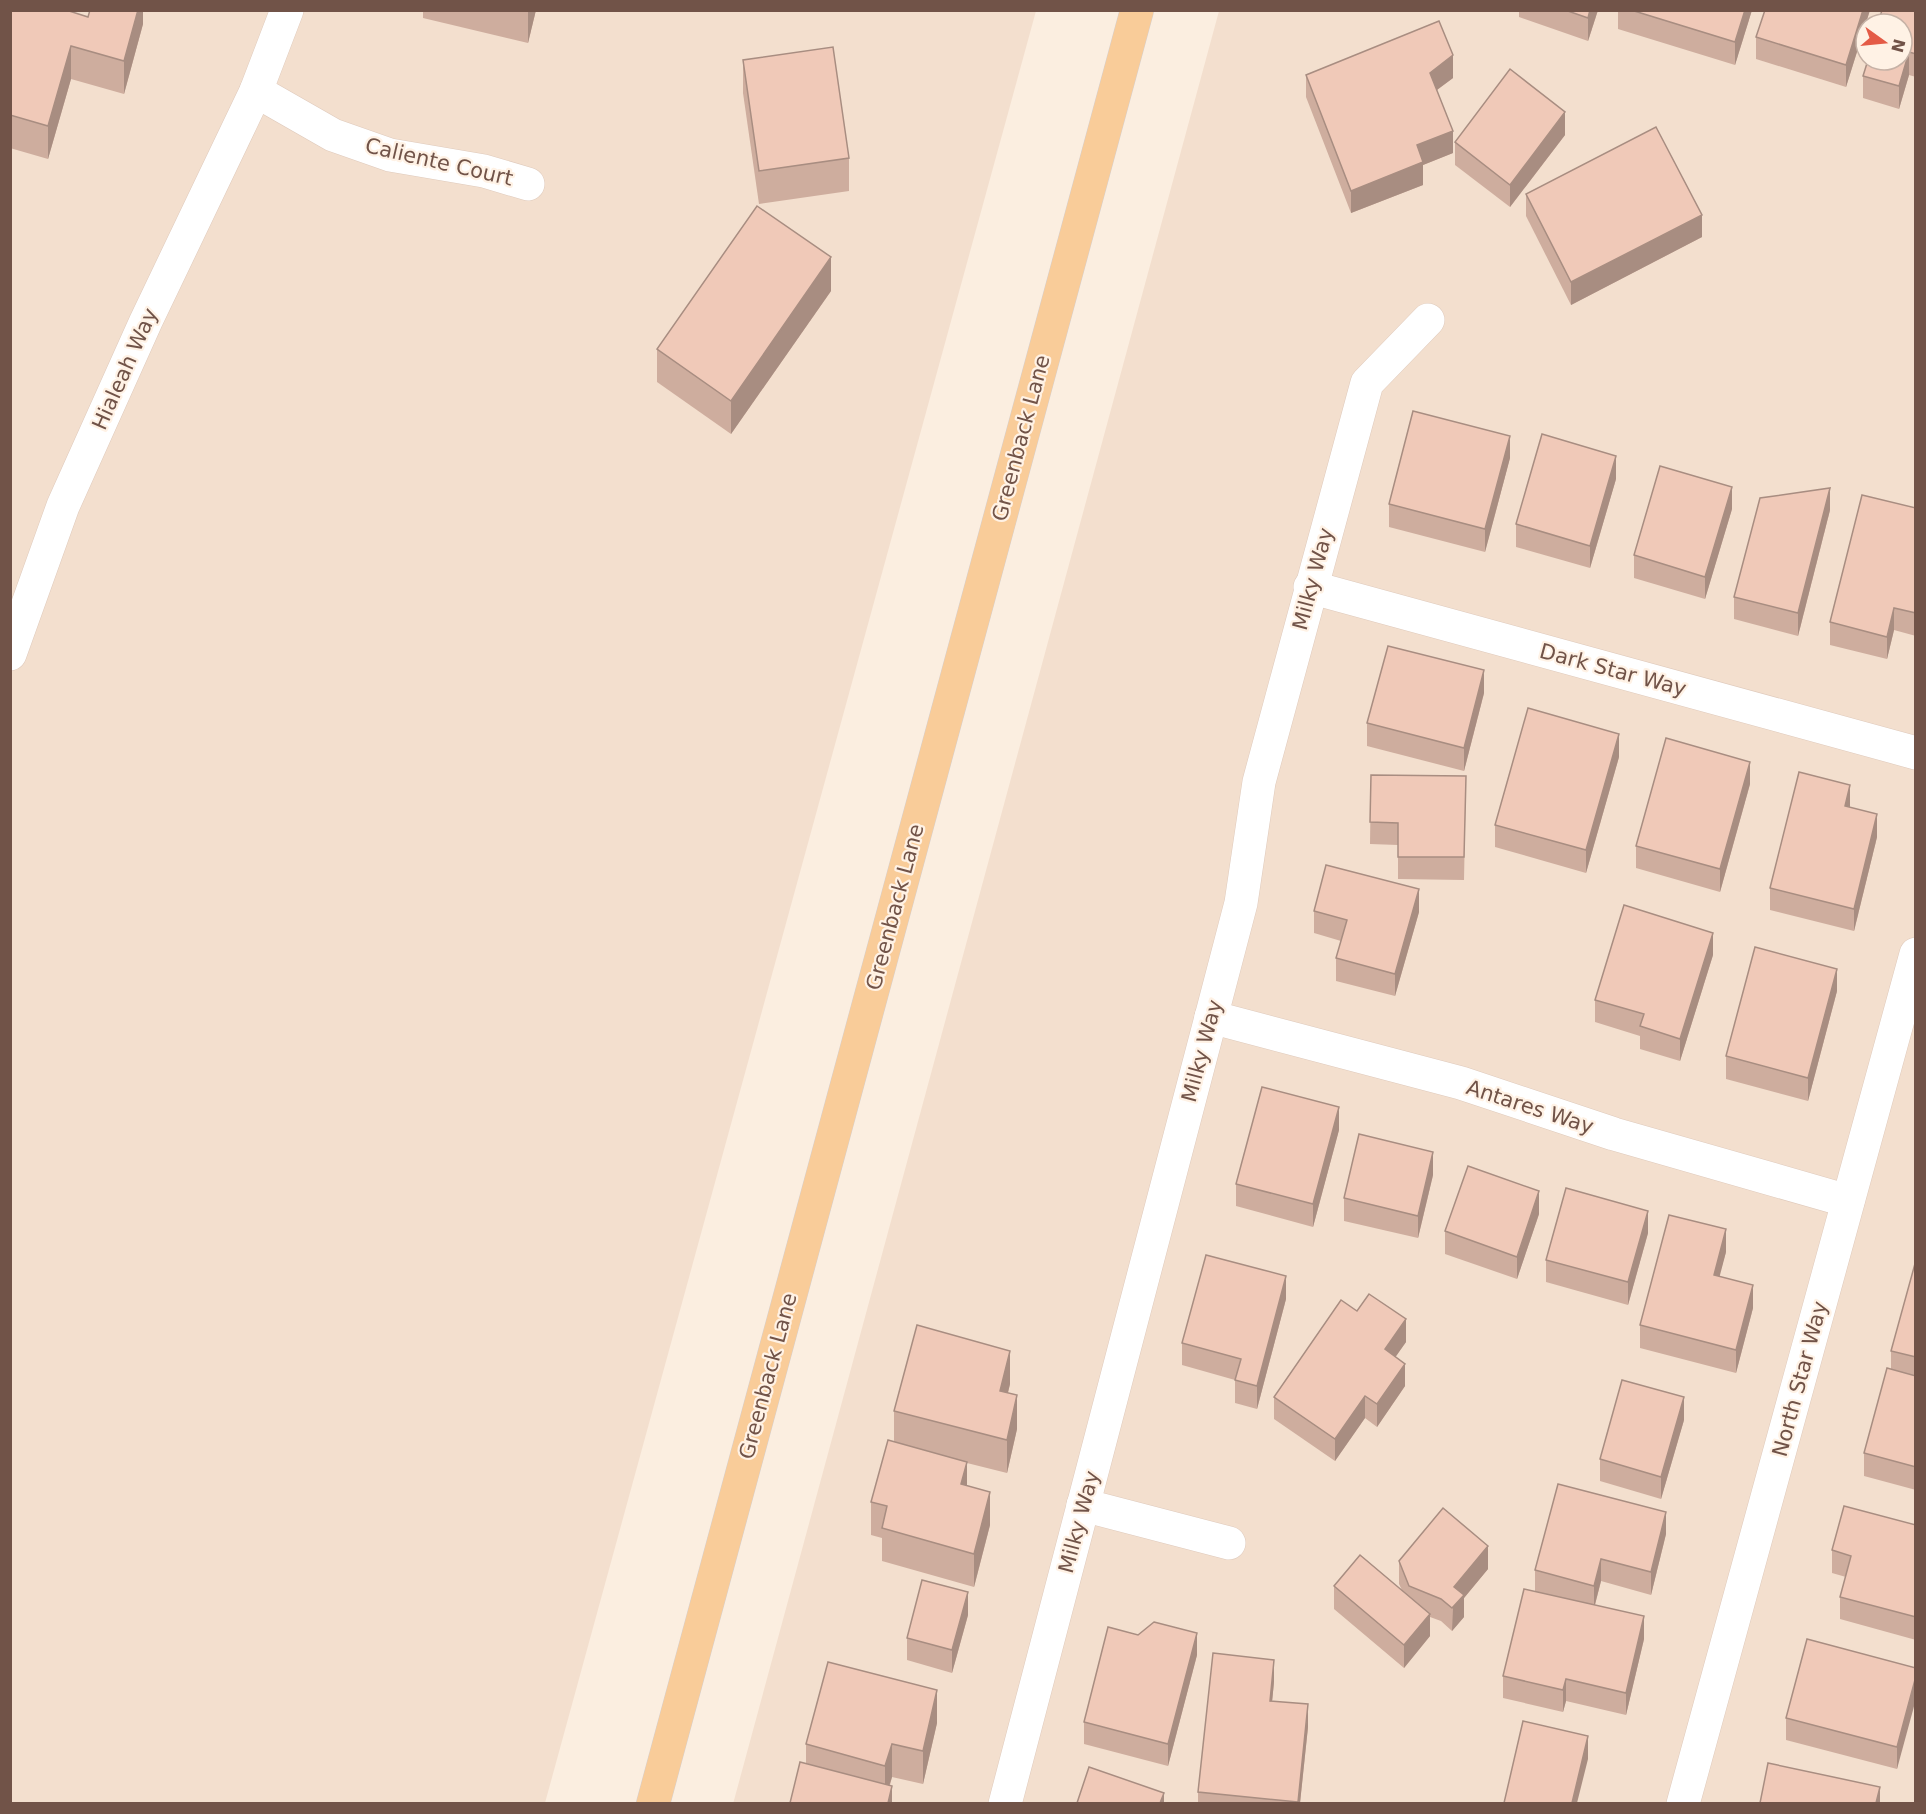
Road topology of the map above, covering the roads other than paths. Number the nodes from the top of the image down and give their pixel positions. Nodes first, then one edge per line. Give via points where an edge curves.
1 (287, 10) edge
2 (1137, 10) edge
3 (255, 91) junction
4 (528, 184) dead end
5 (1428, 320) dead end
6 (1310, 587) junction
7 (10, 654) edge
8 (1916, 753) edge
9 (1916, 954) edge
10 (1211, 1017) junction
11 (1848, 1201) junction
12 (1083, 1505) junction
13 (1229, 1543) dead end
14 (653, 1803) edge
15 (1005, 1803) edge
16 (1683, 1803) edge

1 - 3 street, Hialeah Way
2 - 14 main road, Greenback Lane
3 - 4 street, Caliente Court via 333,135 390,155 484,171
3 - 7 street, Hialeah Way via 63,506
5 - 6 street, Milky Way via 1367,383
6 - 8 street, Dark Star Way
6 - 10 street, Milky Way via 1259,782 1241,903
9 - 11 street, North Star Way
10 - 11 street, Antares Way via 1461,1083 1614,1134
10 - 12 street, Milky Way
11 - 16 street, North Star Way
12 - 13 street
12 - 15 street, Milky Way

